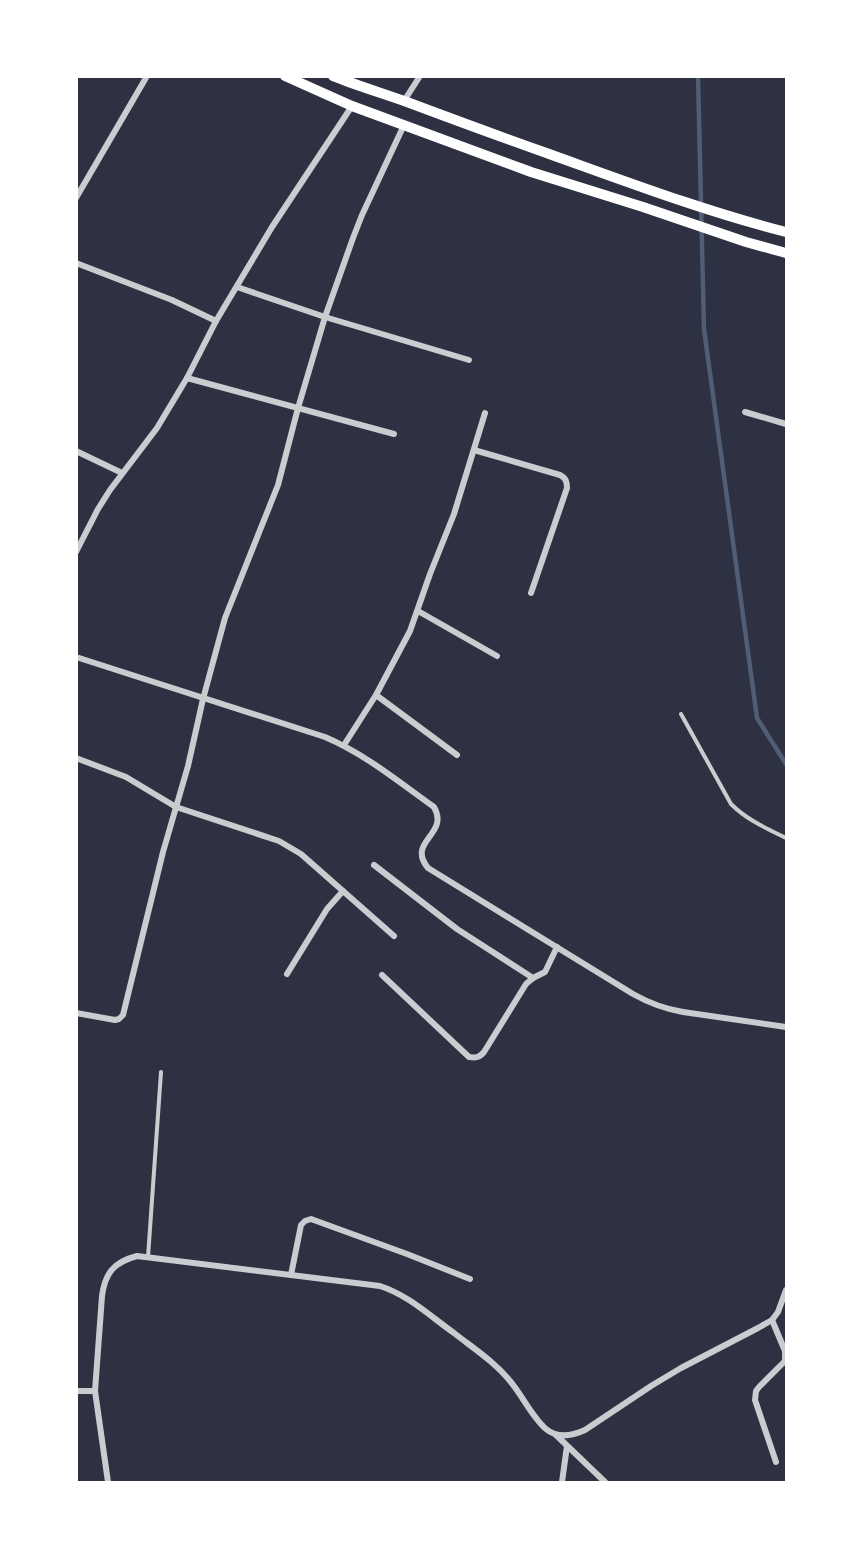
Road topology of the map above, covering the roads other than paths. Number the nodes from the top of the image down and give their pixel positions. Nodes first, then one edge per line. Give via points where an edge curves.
1 (147, 76) edge
2 (285, 76) edge
3 (333, 76) edge
4 (420, 76) edge
5 (405, 101) junction
6 (352, 106) junction
7 (404, 125) junction
8 (76, 198) edge
9 (786, 232) edge
10 (786, 253) edge
11 (76, 263) edge
12 (237, 287) junction
13 (325, 317) junction
14 (216, 321) junction
15 (469, 360) dead end
16 (187, 378) junction
17 (298, 408) junction
18 (745, 412) dead end
19 (485, 413) dead end
20 (786, 423) edge
21 (394, 434) dead end
22 (474, 450) junction
23 (76, 451) edge
24 (122, 473) junction
25 (76, 552) edge
26 (531, 592) dead end
27 (418, 611) junction
28 (497, 656) dead end
29 (76, 657) edge
30 (376, 695) junction
31 (203, 699) junction
32 (681, 714) dead end
33 (344, 745) junction
34 (457, 754) dead end
35 (76, 758) edge
36 (176, 807) junction
37 (786, 838) edge
38 (374, 866) dead end
39 (343, 891) junction
40 (394, 936) dead end
41 (557, 947) junction
42 (287, 974) dead end
43 (382, 975) dead end
44 (533, 978) junction
45 (76, 1013) edge
46 (786, 1027) edge
47 (161, 1072) dead end
48 (148, 1258) junction
49 (291, 1275) junction
50 (470, 1279) dead end
51 (786, 1290) edge
52 (772, 1320) junction
53 (76, 1391) edge
54 (95, 1391) junction
55 (556, 1434) junction
56 (567, 1446) junction
57 (776, 1462) dead end
58 (108, 1482) edge
59 (562, 1482) edge
60 (606, 1482) edge

1 - 8 street
2 - 6 main road
3 - 5 main road
4 - 5 street
5 - 9 main road via 652,190
6 - 7 main road
6 - 12 street
7 - 10 main road via 531,172
7 - 13 street via 362,215
11 - 14 street
12 - 13 street
12 - 14 street
13 - 15 street
13 - 17 street
14 - 16 street
16 - 17 street
16 - 24 street via 157,428
17 - 21 street
17 - 31 street via 278,485 225,618
18 - 20 street
19 - 22 street
22 - 26 street via 560,475 567,483
22 - 27 street
23 - 24 street
24 - 25 street
27 - 28 street
27 - 30 street via 406,642
29 - 31 street
30 - 33 street
30 - 34 street
31 - 33 street
31 - 36 street
32 - 37 lane via 730,804 752,821
33 - 41 street via 434,807 438,824 421,854 428,868
35 - 36 street via 126,777
36 - 39 street via 291,847
36 - 45 street via 123,1015 115,1020
38 - 44 street via 456,929
39 - 40 street
39 - 42 street via 327,909
41 - 44 street via 545,972
41 - 46 street via 633,994 667,1009
43 - 44 street via 474,1058 484,1052
47 - 48 lane
48 - 49 street
48 - 54 street via 136,1256 116,1265 103,1287
49 - 50 street via 301,1225 311,1219
49 - 55 street via 394,1290 496,1366 546,1430
51 - 52 street
52 - 55 street via 681,1368 585,1430 567,1436
52 - 57 street via 786,1362 759,1387 754,1400
53 - 54 street
54 - 58 street
55 - 56 street
56 - 59 street
56 - 60 street

